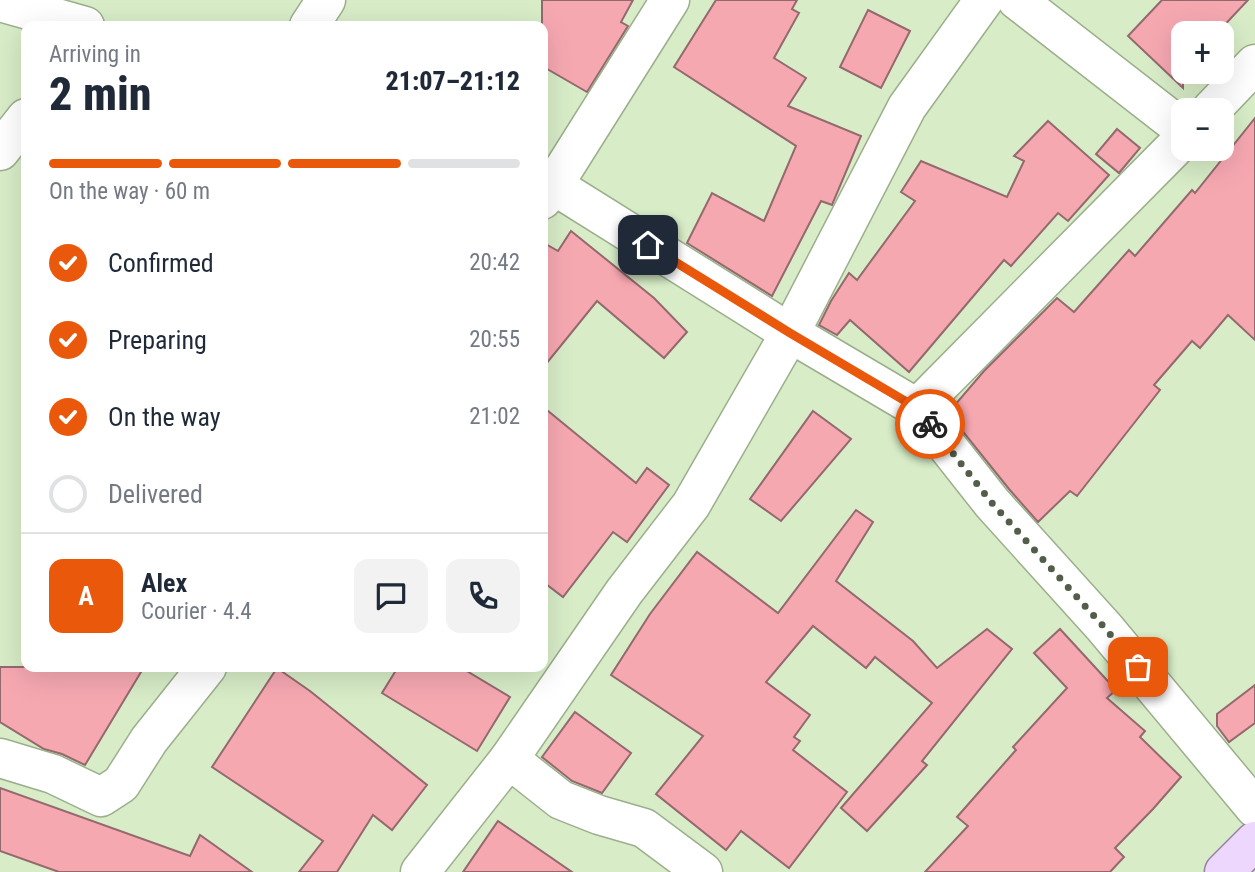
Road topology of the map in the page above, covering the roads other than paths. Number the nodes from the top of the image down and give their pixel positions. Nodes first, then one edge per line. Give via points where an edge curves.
1 (326, 0) edge
2 (670, 0) edge
3 (984, 0) edge
4 (1017, 0) edge
5 (0, 2) edge
6 (67, 21) edge
7 (312, 21) edge
8 (1255, 64) edge
9 (1222, 98) edge
10 (1171, 120) edge
11 (21, 124) edge
12 (0, 151) edge
13 (1171, 151) edge
14 (548, 185) edge
15 (548, 189) edge
16 (790, 333) junction
17 (917, 408) junction
18 (203, 672) edge
19 (0, 758) edge
20 (509, 759) junction
21 (1255, 808) edge
22 (1255, 842) edge
23 (420, 872) edge
24 (703, 872) edge
25 (1224, 872) edge

1 - 7 street
2 - 14 street
3 - 16 street via 907,107
4 - 10 street
5 - 6 street
8 - 9 street
11 - 12 street
13 - 17 street
15 - 16 street
16 - 17 street
16 - 20 street via 691,505
17 - 21 street via 992,503 1104,627
18 - 19 street via 121,783 100,797 54,774
20 - 23 street
20 - 24 street via 561,800 644,828
22 - 25 main road

